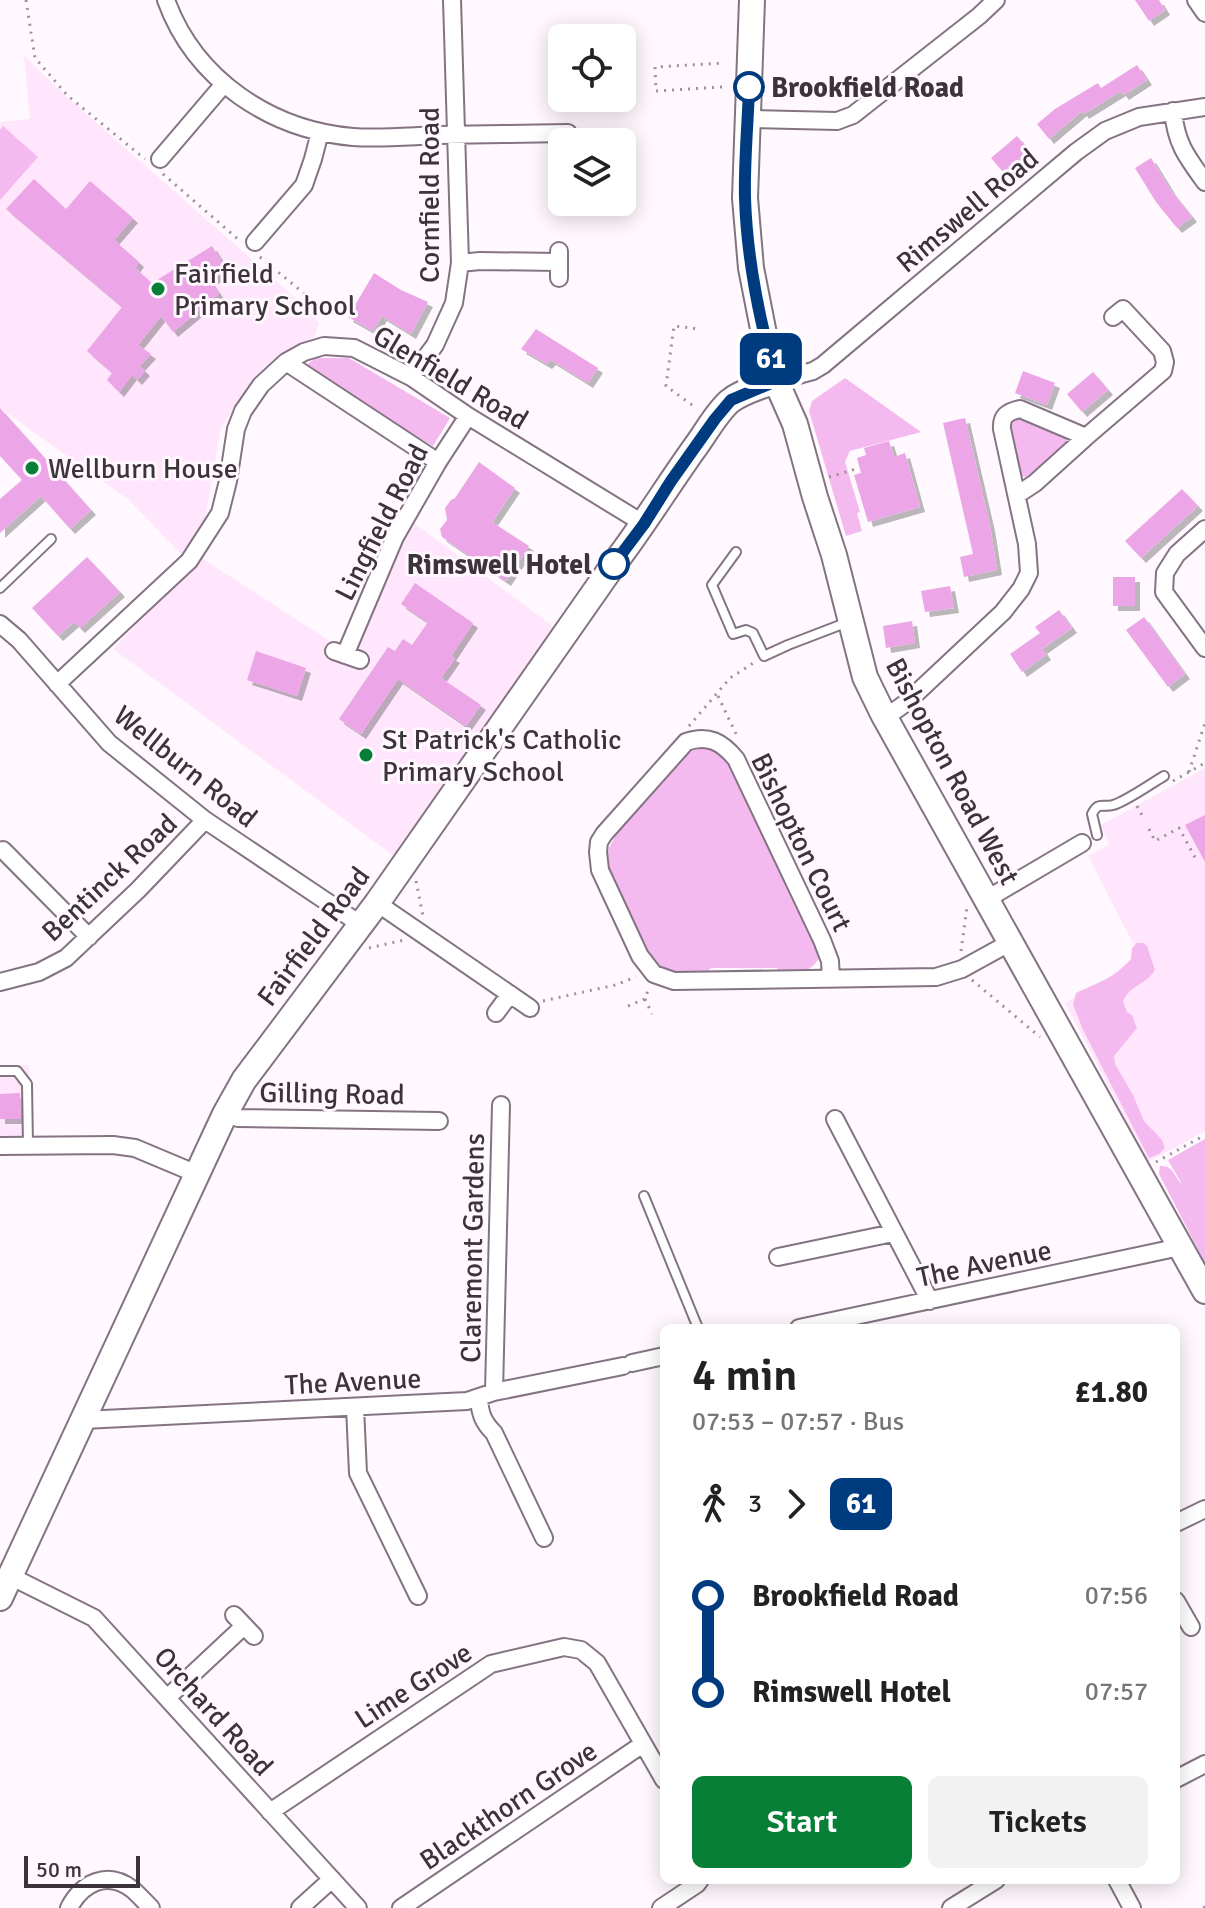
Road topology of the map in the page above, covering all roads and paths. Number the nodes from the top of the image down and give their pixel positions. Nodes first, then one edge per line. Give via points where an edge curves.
1 (26, 0) edge
2 (166, 0) edge
3 (452, 0) edge
4 (752, 0) edge
5 (996, 0) edge
6 (1196, 0) edge
7 (1205, 13) edge
8 (724, 63) dead end
9 (224, 84) junction
10 (722, 87) dead end
11 (1205, 107) edge
12 (1173, 111) junction
13 (748, 119) junction
14 (320, 132) junction
15 (548, 132) edge
16 (456, 135) junction
17 (158, 162) junction
18 (1205, 182) edge
19 (251, 243) junction
20 (460, 263) junction
21 (559, 263) dead end
22 (318, 305) dead end
23 (1113, 317) dead end
24 (700, 329) dead end
25 (286, 362) junction
26 (411, 377) junction
27 (776, 381) junction
28 (692, 405) dead end
29 (468, 416) junction
30 (1086, 437) junction
31 (438, 462) junction
32 (859, 468) dead end
33 (826, 478) dead end
34 (1017, 495) junction
35 (644, 524) junction
36 (1205, 529) edge
37 (51, 539) dead end
38 (736, 552) dead end
39 (0, 588) edge
40 (851, 620) junction
41 (0, 624) edge
42 (1205, 648) edge
43 (347, 655) dead end
44 (764, 656) junction
45 (57, 684) junction
46 (717, 694) junction
47 (883, 714) junction
48 (1205, 723) edge
49 (682, 735) dead end
50 (742, 747) dead end
51 (1189, 772) dead end
52 (1164, 776) dead end
53 (1136, 802) dead end
54 (1143, 817) dead end
55 (205, 820) junction
56 (1149, 829) dead end
57 (1094, 836) joint
58 (5, 848) edge
59 (1197, 861) dead end
60 (416, 881) dead end
61 (978, 899) junction
62 (377, 903) junction
63 (360, 924) junction
64 (425, 926) dead end
65 (89, 937) junction
66 (416, 937) dead end
67 (1011, 942) junction
68 (366, 948) dead end
69 (959, 969) junction
70 (651, 974) junction
71 (831, 979) junction
72 (0, 982) edge
73 (510, 994) junction
74 (645, 999) junction
75 (628, 1006) dead end
76 (530, 1008) joint
77 (496, 1013) dead end
78 (652, 1014) dead end
79 (1050, 1046) dead end
80 (0, 1071) edge
81 (501, 1105) dead end
82 (225, 1114) junction
83 (835, 1119) dead end
84 (439, 1121) dead end
85 (1205, 1135) edge
86 (0, 1146) edge
87 (28, 1146) junction
88 (1139, 1172) junction
89 (197, 1174) junction
90 (644, 1196) dead end
91 (893, 1233) junction
92 (1180, 1247) junction
93 (778, 1257) dead end
94 (1205, 1291) edge
95 (930, 1301) junction
96 (696, 1324) edge
97 (830, 1324) edge
98 (660, 1358) edge
99 (487, 1395) junction
100 (355, 1407) junction
101 (83, 1420) junction
102 (1205, 1509) edge
103 (535, 1519) junction
104 (1180, 1521) edge
105 (518, 1527) dead end
106 (544, 1538) dead end
107 (10, 1576) junction
108 (418, 1596) dead end
109 (0, 1598) edge
110 (1180, 1608) edge
111 (244, 1626) dead end
112 (1191, 1627) dead end
113 (167, 1698) junction
114 (643, 1744) junction
115 (1205, 1764) edge
116 (660, 1773) edge
117 (1180, 1777) edge
118 (270, 1812) junction
119 (332, 1879) junction
120 (697, 1884) edge
121 (993, 1884) edge
122 (1119, 1884) edge
123 (73, 1901) edge
124 (978, 1901) edge
125 (151, 1908) edge
126 (300, 1908) edge
127 (358, 1908) edge
128 (401, 1908) edge
129 (661, 1908) edge
130 (951, 1908) edge
131 (1132, 1908) edge

1 - 17 path via 35,58 68,96
2 - 9 street via 193,51
3 - 16 street, Cornfield Road
4 - 13 street, Bishopton Road West
5 - 13 street via 853,115 837,121
6 - 7 street
8 - 10 path via 655,67 656,91
9 - 14 street via 276,118
9 - 17 street
11 - 12 street, Rimswell Road
12 - 18 street via 1175,134
12 - 27 street, Rimswell Road via 1105,131 823,365
13 - 27 street, Bishopton Road West via 745,198 751,268
14 - 16 street via 355,137
14 - 19 street via 304,185
15 - 16 street
16 - 20 street, Cornfield Road
17 - 19 path
19 - 22 path
20 - 21 street
20 - 26 street, Cornfield Road via 454,303 435,345
23 - 30 street via 1123,309 1162,351 1163,371
24 - 28 path via 674,326 666,386
25 - 26 street, Glenfield Road via 324,346 354,348
25 - 31 street
25 - 45 street, Glenfield Road via 243,411 220,513 189,561
26 - 29 street, Glenfield Road
27 - 35 street, Fairfield Road via 731,400
27 - 40 street, Bishopton Road West via 795,424
29 - 31 street, Lingfield Road
29 - 35 street, Glenfield Road
30 - 34 street
30 - 34 street via 1020,409 1005,415 1002,429
31 - 43 street, Lingfield Road via 395,537
32 - 33 path
34 - 47 street via 1030,560 1021,589 919,692
35 - 62 street, Fairfield Road
36 - 42 street via 1171,563 1164,592
37 - 39 lane
38 - 44 lane via 712,585 733,634 753,633
40 - 44 lane
40 - 47 street, Bishopton Road West via 865,677
41 - 45 street, Wellburn Road
44 - 46 path via 730,678
45 - 55 street, Wellburn Road via 109,743
46 - 49 path
46 - 50 path
47 - 61 street, Bishopton Road West
48 - 51 path
52 - 57 lane via 1113,805 1096,808
53 - 54 path
55 - 63 street, Wellburn Road
55 - 65 street, Bentinck Road
56 - 59 path via 1155,841 1179,828
57 - 61 street
58 - 65 street
60 - 64 path
61 - 67 street, Bishopton Road West
61 - 69 path
62 - 63 street, Fairfield Road
62 - 73 street
63 - 82 street, Fairfield Road via 244,1080
65 - 72 street, Bentinck Road via 66,958 39,972
66 - 68 path
67 - 69 street
67 - 88 street, Bishopton Road West
69 - 71 street via 936,977
69 - 79 path
70 - 71 street via 674,981
70 - 71 street, Bishopton Court via 600,870 599,842 695,738 725,746 736,759 822,940
70 - 74 path
70 - 76 path via 535,1002
73 - 76 street
73 - 77 street
74 - 75 path
74 - 78 path
80 - 87 lane via 17,1071 27,1084
81 - 99 street, Claremont Gardens
82 - 84 street, Gilling Road
82 - 89 street, Fairfield Road
83 - 91 street
85 - 88 path
86 - 87 street
87 - 89 street via 135,1148
88 - 92 street, Bishopton Road West
89 - 101 street, Fairfield Road
90 - 96 lane
91 - 93 street
91 - 95 street
92 - 94 street, Bishopton Road West
92 - 95 street, The Avenue
95 - 97 street, The Avenue
98 - 99 street, The Avenue
99 - 100 street, The Avenue via 467,1401
99 - 103 street via 480,1413 484,1424 494,1433
100 - 101 street, The Avenue
100 - 108 street via 358,1473
101 - 107 street, Fairfield Road
102 - 104 street
103 - 105 street
103 - 106 street
107 - 109 street, Fairfield Road
107 - 113 street, Orchard Road via 94,1618
110 - 112 street
111 - 113 street
113 - 118 street, Orchard Road
114 - 116 street
114 - 118 street, Lime Grove via 597,1663 581,1650 564,1647 491,1664
114 - 128 street, Blackthorn Grove
115 - 117 street
118 - 119 street, Orchard Road
119 - 126 street
119 - 127 street, Orchard Road
120 - 129 street
121 - 124 street
122 - 131 street
123 - 125 street via 90,1884 117,1881
124 - 130 street

